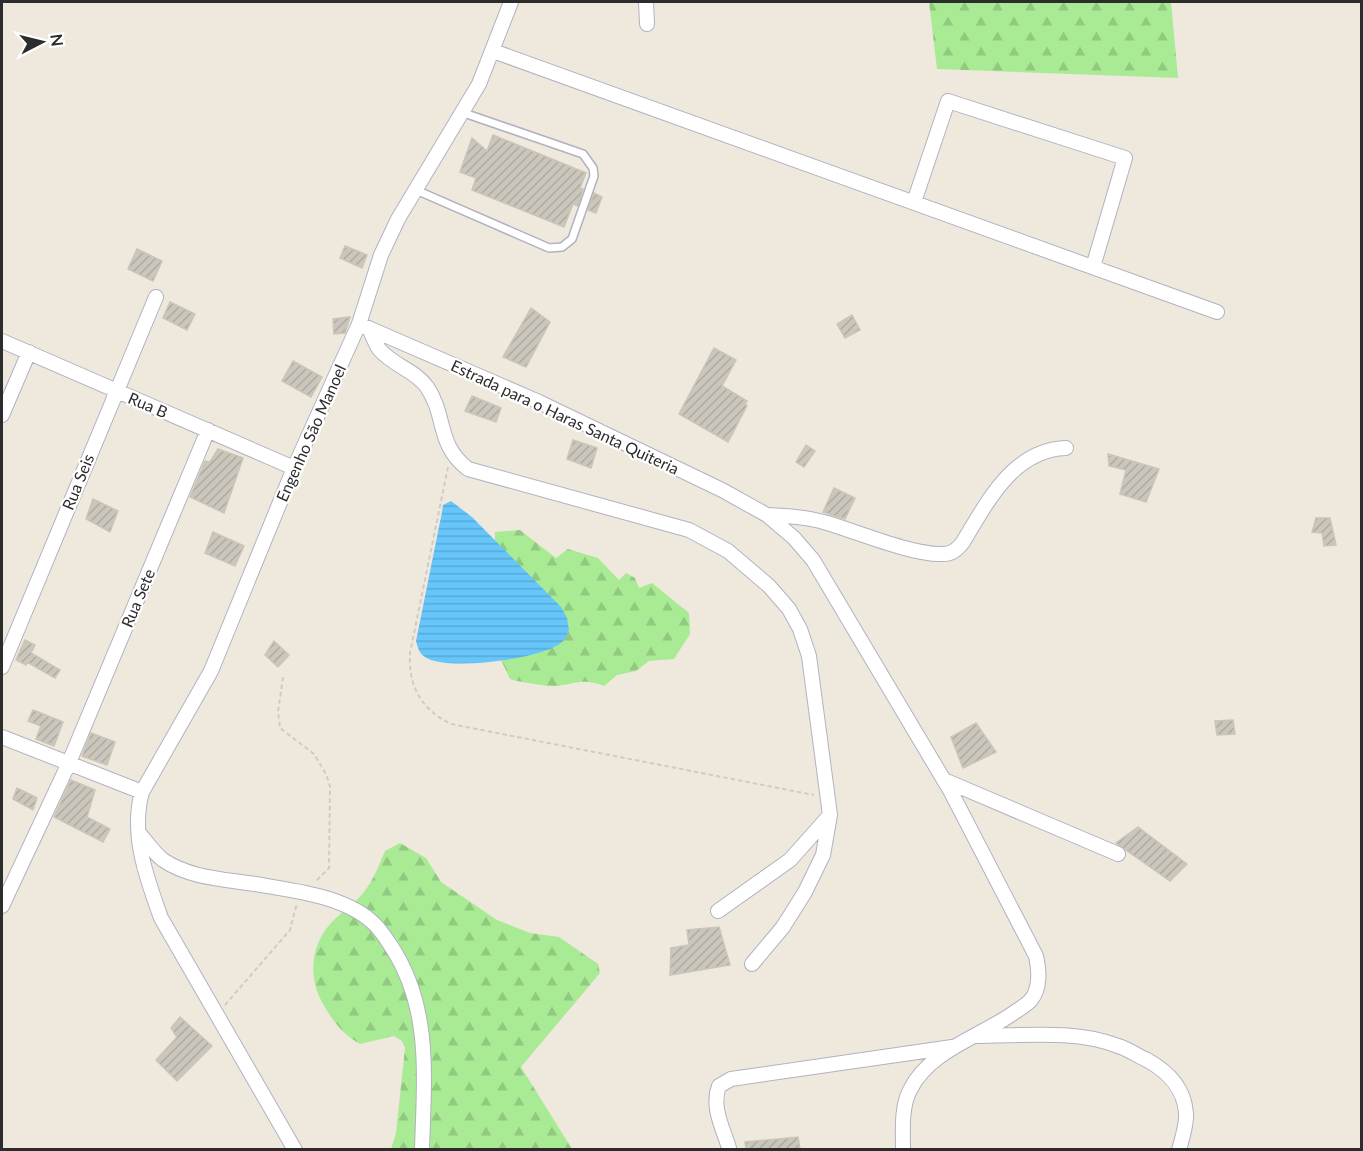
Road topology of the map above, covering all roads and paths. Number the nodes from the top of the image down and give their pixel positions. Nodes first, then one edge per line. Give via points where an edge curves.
1 (511, 2) edge
2 (646, 2) edge
3 (647, 24) dead end
4 (493, 51) junction
5 (464, 113) junction
6 (416, 190) junction
7 (914, 202) junction
8 (1092, 267) junction
9 (156, 297) dead end
10 (1216, 312) dead end
11 (364, 326) junction
12 (2, 341) edge
13 (29, 352) junction
14 (115, 391) junction
15 (2, 414) edge
16 (208, 430) junction
17 (1066, 448) dead end
18 (451, 453) junction
19 (294, 468) junction
20 (767, 515) junction
21 (2, 666) edge
22 (283, 676) dead end
23 (2, 737) edge
24 (68, 765) junction
25 (944, 780) junction
26 (142, 792) junction
27 (828, 798) junction
28 (830, 815) junction
29 (139, 832) junction
30 (1118, 854) dead end
31 (305, 892) junction
32 (2, 906) edge
33 (718, 911) dead end
34 (752, 964) dead end
35 (216, 1016) junction
36 (974, 1036) junction
37 (957, 1046) junction
38 (729, 1148) edge
39 (295, 1149) edge
40 (422, 1149) edge
41 (903, 1149) edge
42 (1179, 1149) edge

1 - 4 street, Engenho São Manoel
2 - 3 street
4 - 5 street, Engenho São Manoel
4 - 7 street
5 - 6 street, Engenho São Manoel
5 - 6 lane via 583,154 594,176 572,239 562,247 549,248
6 - 11 street, Engenho São Manoel via 381,255
7 - 8 street
7 - 8 street via 948,101 1125,158
8 - 10 street
9 - 14 street, Rua Seis
11 - 18 street via 386,355 426,385
11 - 19 street, Engenho São Manoel
11 - 20 street, Estrada para o Haras Santa Quiteria via 539,402
12 - 13 street, Rua B
13 - 14 street, Rua B
13 - 15 street
14 - 16 street, Rua B
14 - 21 street, Rua Seis
16 - 19 street, Rua B
16 - 24 street, Rua Sete
17 - 20 street via 1039,452 1025,460 1000,484 963,542 950,554 938,555 898,545 804,517
18 - 27 street via 468,469 688,530 728,551 769,586 795,619 809,656
18 - 27 path via 410,653 414,685 428,710 451,724
19 - 26 street, Engenho São Manoel via 211,671
20 - 25 street via 813,560
22 - 31 path via 280,728 314,754 330,786 329,868
23 - 24 street
24 - 26 street
24 - 32 street
25 - 30 street
25 - 36 street via 1036,956 1039,972 1030,1000
26 - 29 street via 137,810
27 - 28 street
28 - 33 street via 790,860
28 - 34 street via 823,855 805,892 783,927
29 - 31 street via 162,859 191,874
29 - 35 street via 146,878 161,918
31 - 35 path via 296,904 290,930
31 - 40 street via 371,920 408,976 420,1012 424,1070
35 - 39 street
36 - 37 street
36 - 42 street via 1098,1040 1157,1066 1175,1082 1184,1101 1185,1125
37 - 38 street via 731,1079 719,1086 716,1095
37 - 41 street via 921,1073 909,1091 903,1118

